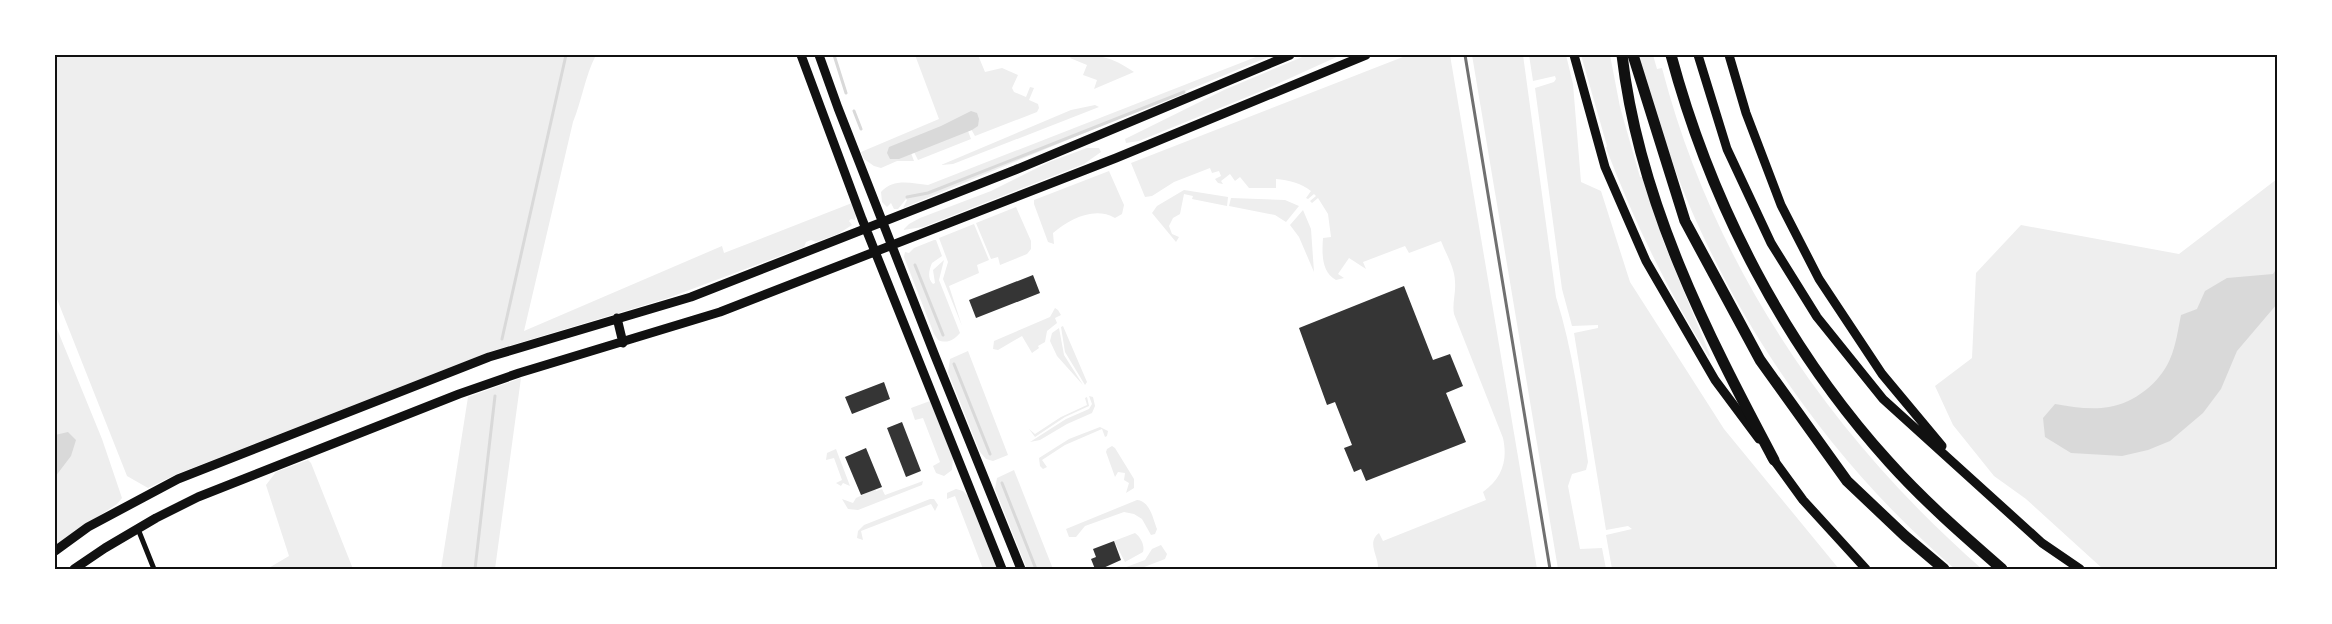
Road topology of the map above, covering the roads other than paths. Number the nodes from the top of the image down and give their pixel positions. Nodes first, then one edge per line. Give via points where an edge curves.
1 (801, 55) edge
2 (819, 55) edge
3 (1290, 55) edge
4 (1366, 55) edge
5 (1574, 55) edge
6 (1622, 55) edge
7 (1632, 55) edge
8 (1671, 55) edge
9 (1698, 55) edge
10 (1729, 55) edge
11 (882, 222) junction
12 (866, 228) junction
13 (892, 246) junction
14 (875, 252) junction
15 (617, 318) junction
16 (623, 343) junction
17 (1774, 460) junction
18 (1963, 471) junction
19 (138, 528) junction
20 (55, 551) edge
21 (74, 569) edge
22 (154, 569) edge
23 (1002, 569) edge
24 (1021, 569) edge
25 (1866, 569) edge
26 (1944, 569) edge
27 (2002, 569) edge
28 (2080, 569) edge

1 - 12 main road
2 - 11 main road
3 - 11 main road
4 - 13 main road
5 - 17 main road via 1605,167 1646,261 1715,380
6 - 17 highway via 1626,93 1648,184 1690,292
7 - 26 highway via 1685,221 1760,360 1847,481
8 - 27 highway via 1689,116 1734,230 1795,337 1825,381 1890,463
9 - 18 main road via 1727,150 1771,243 1817,317 1883,399
10 - 18 main road via 1746,112 1781,205 1819,279 1882,374
11 - 12 main road
11 - 13 main road
12 - 14 main road
12 - 15 main road via 691,297
13 - 14 main road
13 - 24 main road
14 - 16 main road via 720,312
14 - 23 main road
15 - 16 main road
15 - 20 main road via 489,357 178,479 88,527
16 - 19 main road via 459,394 198,497
17 - 25 main road via 1803,500
18 - 28 main road via 2042,543
19 - 21 main road
19 - 22 street

